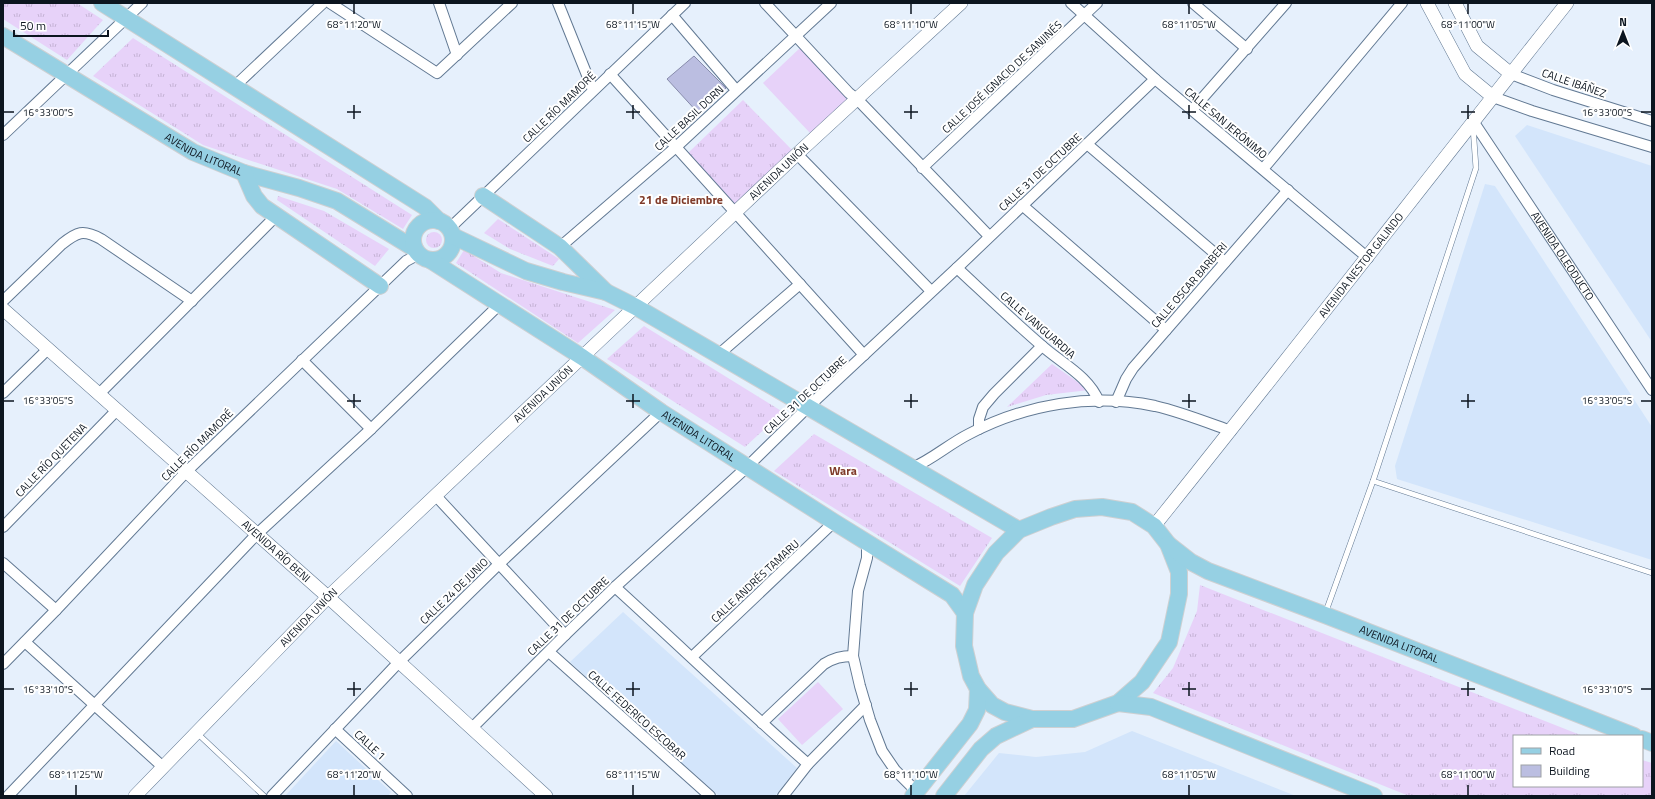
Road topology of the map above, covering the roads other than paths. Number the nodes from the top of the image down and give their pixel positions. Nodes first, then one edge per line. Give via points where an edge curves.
1 (102, 3) edge
2 (142, 3) edge
3 (323, 3) edge
4 (330, 3) edge
5 (440, 3) edge
6 (512, 3) edge
7 (558, 3) edge
8 (685, 3) edge
9 (765, 3) edge
10 (830, 3) edge
11 (961, 3) edge
12 (1071, 3) edge
13 (1097, 3) edge
14 (1193, 3) edge
15 (1286, 3) edge
16 (1402, 3) edge
17 (1427, 3) edge
18 (1454, 3) edge
19 (1567, 3) edge
20 (672, 15) junction
21 (1085, 15) junction
22 (126, 17) junction
23 (3, 36) edge
24 (795, 36) junction
25 (1246, 49) junction
26 (457, 54) junction
27 (610, 74) junction
28 (1511, 74) junction
29 (66, 75) junction
30 (1155, 79) junction
31 (235, 86) junction
32 (593, 90) junction
33 (736, 90) junction
34 (1493, 97) junction
35 (858, 100) junction
36 (1192, 110) junction
37 (1473, 121) junction
38 (1652, 121) edge
39 (3, 135) edge
40 (1087, 144) junction
41 (676, 147) junction
42 (1652, 148) edge
43 (797, 154) junction
44 (922, 168) junction
45 (1262, 169) junction
46 (244, 173) junction
47 (1288, 190) junction
48 (483, 196) junction
49 (1022, 205) junction
50 (736, 214) junction
51 (277, 215) junction
52 (447, 228) junction
53 (989, 236) junction
54 (560, 247) junction
55 (421, 254) junction
56 (1368, 258) junction
57 (1225, 262) junction
58 (957, 268) junction
59 (800, 284) junction
60 (380, 286) junction
61 (931, 291) junction
62 (606, 292) junction
63 (3, 301) edge
64 (192, 301) junction
65 (500, 304) junction
66 (636, 307) junction
67 (3, 309) edge
68 (1166, 330) junction
69 (1042, 346) junction
70 (48, 348) junction
71 (718, 355) junction
72 (864, 355) junction
73 (582, 357) junction
74 (302, 360) junction
75 (1652, 390) edge
76 (3, 393) edge
77 (99, 394) junction
78 (1099, 402) junction
79 (1116, 402) junction
80 (808, 407) junction
81 (117, 410) junction
82 (662, 412) junction
83 (371, 428) junction
84 (979, 429) junction
85 (1231, 431) junction
86 (747, 467) junction
87 (912, 468) junction
88 (186, 472) junction
89 (1373, 481) junction
90 (436, 496) junction
91 (834, 522) junction
92 (1154, 526) junction
93 (3, 527) edge
94 (1019, 530) junction
95 (257, 534) junction
96 (867, 541) junction
97 (1168, 544) junction
98 (3, 563) edge
99 (500, 563) junction
100 (1652, 572) edge
101 (615, 587) junction
102 (328, 597) junction
103 (56, 610) junction
104 (965, 613) junction
105 (1325, 614) junction
106 (565, 635) junction
107 (25, 642) junction
108 (549, 652) junction
109 (854, 656) junction
110 (692, 657) junction
111 (399, 662) junction
112 (3, 664) edge
113 (978, 689) junction
114 (1118, 703) junction
115 (866, 705) junction
116 (94, 706) junction
117 (1032, 720) junction
118 (762, 723) junction
119 (472, 728) junction
120 (335, 729) junction
121 (196, 732) junction
122 (1631, 735) edge
123 (808, 764) junction
124 (163, 767) junction
125 (402, 794) edge
126 (915, 794) edge
127 (8, 796) edge
128 (135, 796) edge
129 (264, 796) edge
130 (272, 796) edge
131 (546, 796) edge
132 (710, 796) edge
133 (782, 796) edge
134 (944, 796) edge
135 (1374, 796) edge

1 - 22 main road
2 - 22 street
3 - 31 street
4 - 26 street via 437,73
5 - 26 street
6 - 26 street
7 - 32 street
8 - 20 street, CALLE RÍO MAMORÉ
9 - 24 street
10 - 24 street, CALLE BASIL DORN
11 - 35 street, AVENIDA UNIÓN
12 - 21 street, CALLE SAN JERÓNIMO
13 - 21 street, CALLE JOSÉ IGNACIO DE SANJINÉS
14 - 25 street
15 - 25 street
16 - 45 street
17 - 34 street via 1465,74
18 - 28 street via 1477,46
19 - 28 street, AVENIDA NESTOR GALINDO
20 - 27 street, CALLE RÍO MAMORÉ
20 - 33 street
21 - 30 street, CALLE SAN JERÓNIMO
21 - 44 street, CALLE JOSÉ IGNACIO DE SANJINÉS
22 - 29 street
22 - 31 main road
23 - 29 main road, AVENIDA LITORAL
24 - 33 street, CALLE BASIL DORN
24 - 35 street
25 - 36 street
27 - 32 street, CALLE RÍO MAMORÉ
27 - 41 street
28 - 34 street, AVENIDA NESTOR GALINDO
28 - 38 street, CALLE IBÁÑEZ
29 - 39 street
29 - 46 main road, AVENIDA LITORAL via 193,152
30 - 36 street, CALLE SAN JERÓNIMO
30 - 40 street, CALLE 31 DE OCTUBRE
31 - 52 main road via 425,207
32 - 48 street, CALLE RÍO MAMORÉ
33 - 41 street, CALLE BASIL DORN
34 - 37 street, AVENIDA NESTOR GALINDO
34 - 42 street
35 - 43 street, AVENIDA UNIÓN
35 - 44 street
36 - 45 street, CALLE SAN JERÓNIMO
37 - 56 street, AVENIDA NESTOR GALINDO
37 - 75 street, AVENIDA OLEODUCTO
37 - 89 lane via 1476,168
40 - 49 street, CALLE 31 DE OCTUBRE
40 - 57 street
41 - 50 street
41 - 54 street, CALLE BASIL DORN
43 - 50 street, AVENIDA UNIÓN
43 - 61 street
44 - 53 street
45 - 47 street, CALLE SAN JERÓNIMO
46 - 51 main road via 254,196 262,206
46 - 55 main road, AVENIDA LITORAL via 337,201
47 - 56 street, CALLE SAN JERÓNIMO
47 - 57 street, CALLE OSCAR BARBERI
48 - 52 street, CALLE RÍO MAMORÉ
48 - 54 main road
49 - 53 street, CALLE 31 DE OCTUBRE
49 - 68 street
50 - 59 street
50 - 66 street, AVENIDA UNIÓN
51 - 60 main road
51 - 64 street
52 - 55 main road via 452,248 449,253 437,260
52 - 55 main road via 432,220 425,221 416,230 413,243
52 - 62 main road via 526,271
53 - 58 street, CALLE 31 DE OCTUBRE
54 - 62 main road
55 - 60 street, CALLE RÍO MAMORÉ via 406,261
55 - 65 main road, AVENIDA LITORAL
56 - 85 street, AVENIDA NESTOR GALINDO
57 - 68 street, CALLE OSCAR BARBERI
58 - 61 street, CALLE 31 DE OCTUBRE
58 - 69 street, CALLE VANGUARDIA
59 - 71 street
59 - 72 street
60 - 74 street, CALLE RÍO MAMORÉ
61 - 72 street, CALLE 31 DE OCTUBRE
62 - 66 main road
63 - 64 street via 62,244 81,232 91,233 101,239
64 - 77 street
65 - 73 main road, AVENIDA LITORAL
65 - 83 street
66 - 71 main road
66 - 73 street, AVENIDA UNIÓN
67 - 70 street, AVENIDA RÍO BENI
68 - 79 street, CALLE OSCAR BARBERI via 1133,368
69 - 78 street, CALLE VANGUARDIA via 1088,383
69 - 84 street via 983,407
70 - 76 street
70 - 77 street, AVENIDA RÍO BENI
71 - 80 main road
72 - 80 street, CALLE 31 DE OCTUBRE
73 - 82 main road, AVENIDA LITORAL
73 - 90 street, AVENIDA UNIÓN
74 - 83 street
74 - 88 street, CALLE RÍO MAMORÉ
77 - 81 street, AVENIDA RÍO BENI
78 - 79 street
78 - 84 street via 1080,401 1028,410
79 - 85 street via 1157,407
80 - 86 street, CALLE 31 DE OCTUBRE
80 - 87 main road
81 - 88 street, AVENIDA RÍO BENI
81 - 93 street, CALLE RÍO QUETENA
82 - 86 main road, AVENIDA LITORAL
82 - 99 street, CALLE 24 DE JUNIO
83 - 95 street
84 - 87 street
85 - 92 street, AVENIDA NESTOR GALINDO
86 - 91 main road, AVENIDA LITORAL
86 - 101 street, CALLE 31 DE OCTUBRE
87 - 94 main road
88 - 95 street, AVENIDA RÍO BENI
88 - 103 street, CALLE RÍO MAMORÉ
89 - 100 lane
89 - 105 lane
90 - 99 street
90 - 102 street, AVENIDA UNIÓN
91 - 96 main road, AVENIDA LITORAL
91 - 110 street, CALLE ANDRÉS TAMARU
92 - 94 main road via 1132,512 1102,507 1075,509
92 - 97 main road
94 - 104 main road via 996,553 975,585
95 - 102 street, AVENIDA RÍO BENI
95 - 116 street
96 - 104 main road, AVENIDA LITORAL via 952,595
96 - 109 street via 867,558 858,591
97 - 105 main road, AVENIDA LITORAL via 1191,562 1208,571
97 - 114 main road via 1179,572 1179,594 1169,642 1142,682
98 - 103 street
99 - 106 street
99 - 111 street, CALLE 24 DE JUNIO
101 - 106 street, CALLE 31 DE OCTUBRE
101 - 110 street
102 - 111 street, AVENIDA RÍO BENI
102 - 121 street, AVENIDA UNIÓN
103 - 107 street, CALLE RÍO MAMORÉ
104 - 113 main road via 964,646 971,676
105 - 122 main road, AVENIDA LITORAL
106 - 108 street, CALLE 31 DE OCTUBRE
107 - 112 street, CALLE RÍO MAMORÉ
107 - 116 street
108 - 119 street, CALLE 31 DE OCTUBRE
108 - 132 street, CALLE FEDERICO ESCOBAR
109 - 115 street
109 - 118 street via 841,656 824,664
110 - 118 street
111 - 119 street, AVENIDA RÍO BENI
111 - 120 street, CALLE 24 DE JUNIO
113 - 117 main road via 992,705
113 - 126 main road via 977,710 970,724
114 - 117 main road via 1073,719
114 - 135 main road via 1151,707
115 - 123 street
115 - 126 street via 882,751
116 - 124 street
116 - 127 street
117 - 134 main road via 996,736 981,749
118 - 123 street
119 - 131 street, AVENIDA RÍO BENI
120 - 125 street, CALLE 1
120 - 130 street, CALLE 24 DE JUNIO
121 - 124 street, AVENIDA UNIÓN
121 - 129 lane
123 - 133 street
124 - 128 street, AVENIDA UNIÓN

